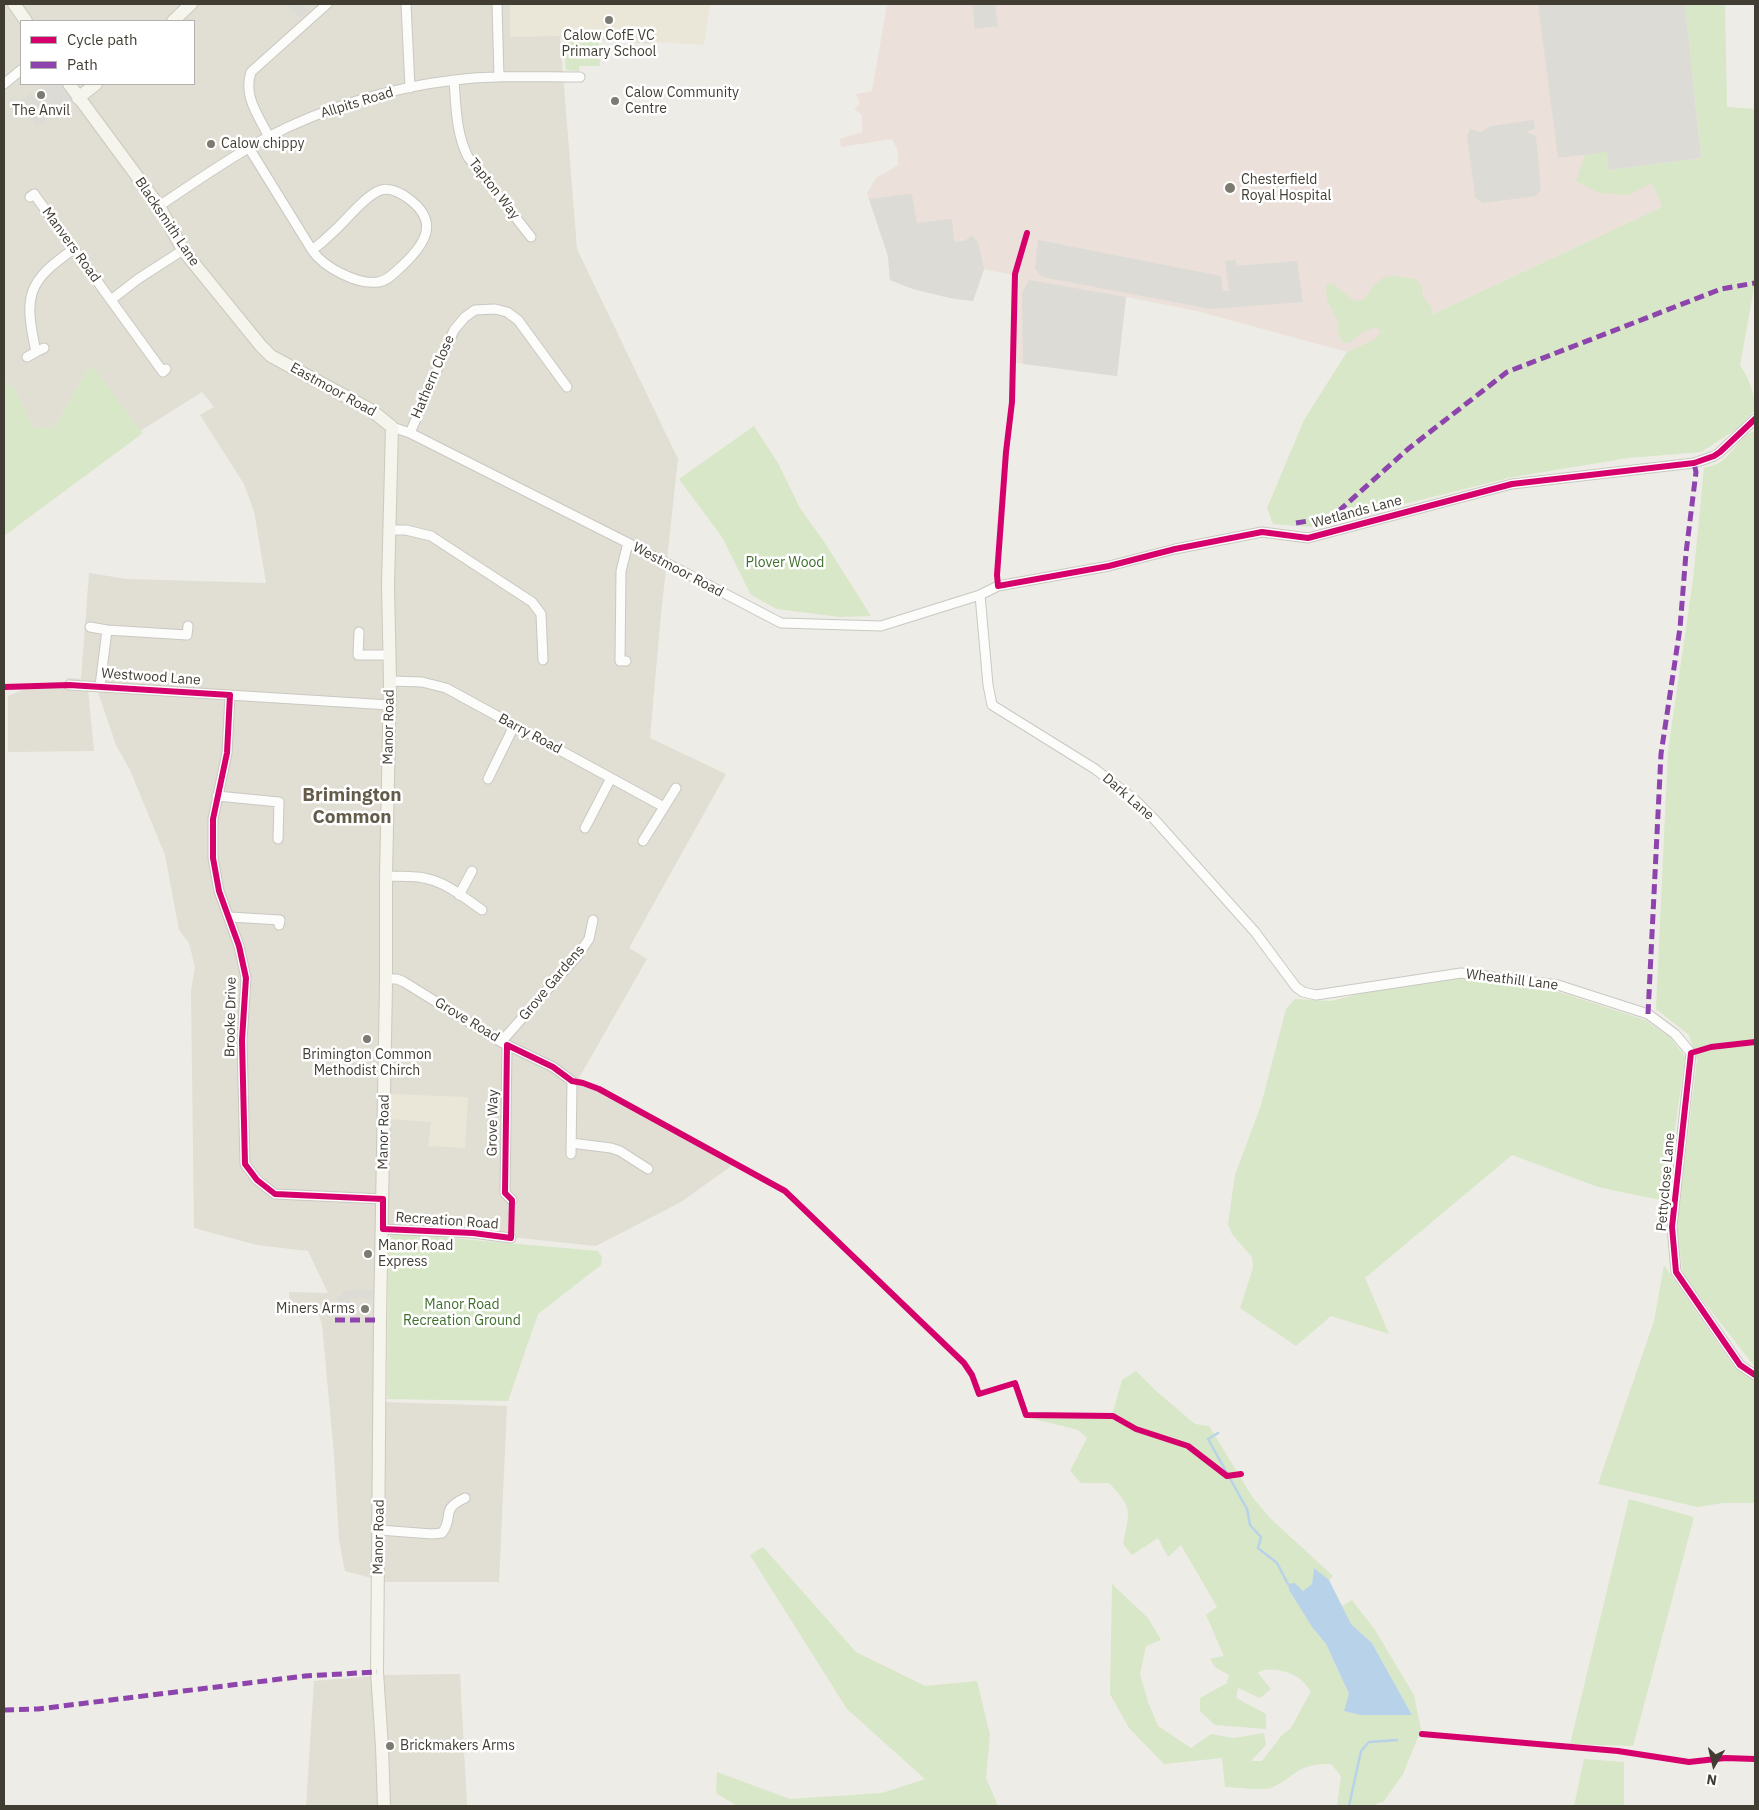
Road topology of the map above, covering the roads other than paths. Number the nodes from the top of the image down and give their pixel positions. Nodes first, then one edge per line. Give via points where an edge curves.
1 (14, 4) edge
2 (192, 4) edge
3 (327, 4) edge
4 (406, 4) edge
5 (497, 4) edge
6 (25, 20) edge
7 (174, 20) edge
8 (20, 71) edge
9 (499, 77) junction
10 (580, 77) dead end
11 (454, 80) junction
12 (4, 84) edge
13 (69, 85) edge
14 (95, 85) edge
15 (410, 88) junction
16 (78, 98) junction
17 (268, 137) junction
18 (249, 148) junction
19 (34, 194) dead end
20 (159, 206) junction
21 (531, 237) dead end
22 (74, 249) junction
23 (183, 250) junction
24 (312, 250) junction
25 (111, 300) junction
26 (271, 356) joint
27 (26, 357) dead end
28 (166, 369) dead end
29 (567, 387) dead end
30 (1755, 419) edge
31 (392, 427) junction
32 (410, 433) junction
33 (390, 530) junction
34 (628, 543) junction
35 (980, 595) junction
36 (188, 626) dead end
37 (90, 627) dead end
38 (107, 630) junction
39 (359, 632) dead end
40 (389, 655) junction
41 (543, 660) dead end
42 (626, 660) dead end
43 (390, 681) junction
44 (69, 685) dead end
45 (100, 686) junction
46 (230, 696) junction
47 (389, 706) junction
48 (514, 726) junction
49 (488, 778) dead end
50 (611, 778) junction
51 (676, 788) dead end
52 (217, 796) junction
53 (664, 807) junction
54 (585, 828) dead end
55 (278, 839) dead end
56 (643, 841) dead end
57 (472, 871) dead end
58 (386, 876) junction
59 (459, 895) junction
60 (482, 910) dead end
61 (230, 917) junction
62 (593, 920) dead end
63 (280, 924) dead end
64 (386, 978) junction
65 (1316, 995) joint
66 (504, 1043) junction
67 (1690, 1053) joint
68 (571, 1143) junction
69 (571, 1154) dead end
70 (648, 1169) dead end
71 (383, 1199) junction
72 (512, 1200) dead end
73 (382, 1229) junction
74 (511, 1238) dead end
75 (1755, 1375) edge
76 (464, 1498) dead end
77 (379, 1530) junction
78 (384, 1806) edge

1 - 6 street
2 - 7 street
3 - 17 street via 251,72 247,83 248,95
4 - 15 street
5 - 9 street
8 - 12 street
9 - 10 street, Allpits Road
9 - 11 street, Allpits Road
11 - 15 street, Allpits Road
11 - 21 street, Tapton Way via 457,122 468,157
13 - 16 street, Blacksmith Lane
14 - 16 street
15 - 17 street, Allpits Road via 313,116
16 - 20 street, Blacksmith Lane
17 - 18 street, Allpits Road
18 - 20 street, Allpits Road
18 - 24 street
19 - 22 street, Manvers Road
20 - 23 street, Blacksmith Lane
22 - 25 street, Manvers Road
22 - 27 street via 43,274 31,292 29,319 40,350
23 - 25 street
23 - 26 street, Blacksmith Lane
24 - 24 street via 317,259 354,279 380,282 390,277 423,244 426,220 410,200 390,189 380,191
25 - 28 street, Manvers Road via 162,372
26 - 31 street, Eastmoor Road via 371,410
29 - 32 street, Hathern Close via 513,315 495,308 475,310 454,330
30 - 35 street, Wetlands Lane via 1720,452 1694,463 1512,484 1308,538 1262,532 1109,566 998,586
31 - 32 street, Westmoor Road
31 - 33 street, Manor Road
32 - 34 street, Westmoor Road
33 - 40 street, Manor Road
33 - 41 street via 430,536 532,602 541,614
34 - 35 street, Westmoor Road via 781,623 881,626
34 - 42 street via 621,570 620,661
35 - 65 street, Dark Lane via 992,705 1095,769 1135,800 1255,932 1296,987
36 - 38 street via 187,635
37 - 38 street
38 - 45 street
39 - 40 street via 358,655
40 - 43 street, Manor Road
43 - 47 street, Manor Road
43 - 48 street, Barry Road via 422,682 446,688
44 - 45 street, Westwood Lane
45 - 46 street, Westwood Lane
46 - 47 street, Westwood Lane
46 - 52 street, Brooke Drive via 227,753
47 - 58 street, Manor Road
48 - 49 street
48 - 50 street, Barry Road
50 - 53 street, Barry Road
50 - 54 street
51 - 53 street
52 - 55 street via 279,802
52 - 61 street, Brooke Drive via 213,819 213,858 219,891
53 - 56 street
57 - 59 street
58 - 59 street via 434,880
58 - 64 street, Manor Road
59 - 60 street
61 - 63 street via 280,920
61 - 71 street, Brooke Drive via 246,978 242,1040 245,1164 257,1180 275,1194
62 - 66 street, Grove Gardens via 589,939 578,955
64 - 66 street, Grove Road via 400,980
64 - 71 street, Manor Road
65 - 67 street, Wheathill Lane via 1461,973 1558,985 1648,1014 1675,1034
66 - 68 street, Grove Road via 553,1067 572,1081
66 - 72 street, Grove Way via 505,1193
67 - 75 street, Pettyclose Lane via 1672,1228 1676,1272 1740,1365
68 - 69 street
68 - 70 street via 611,1148
71 - 73 street, Manor Road
73 - 74 street, Recreation Road
73 - 77 street, Manor Road
76 - 77 street via 449,1510 448,1526 442,1533
77 - 78 street, Manor Road via 377,1672

